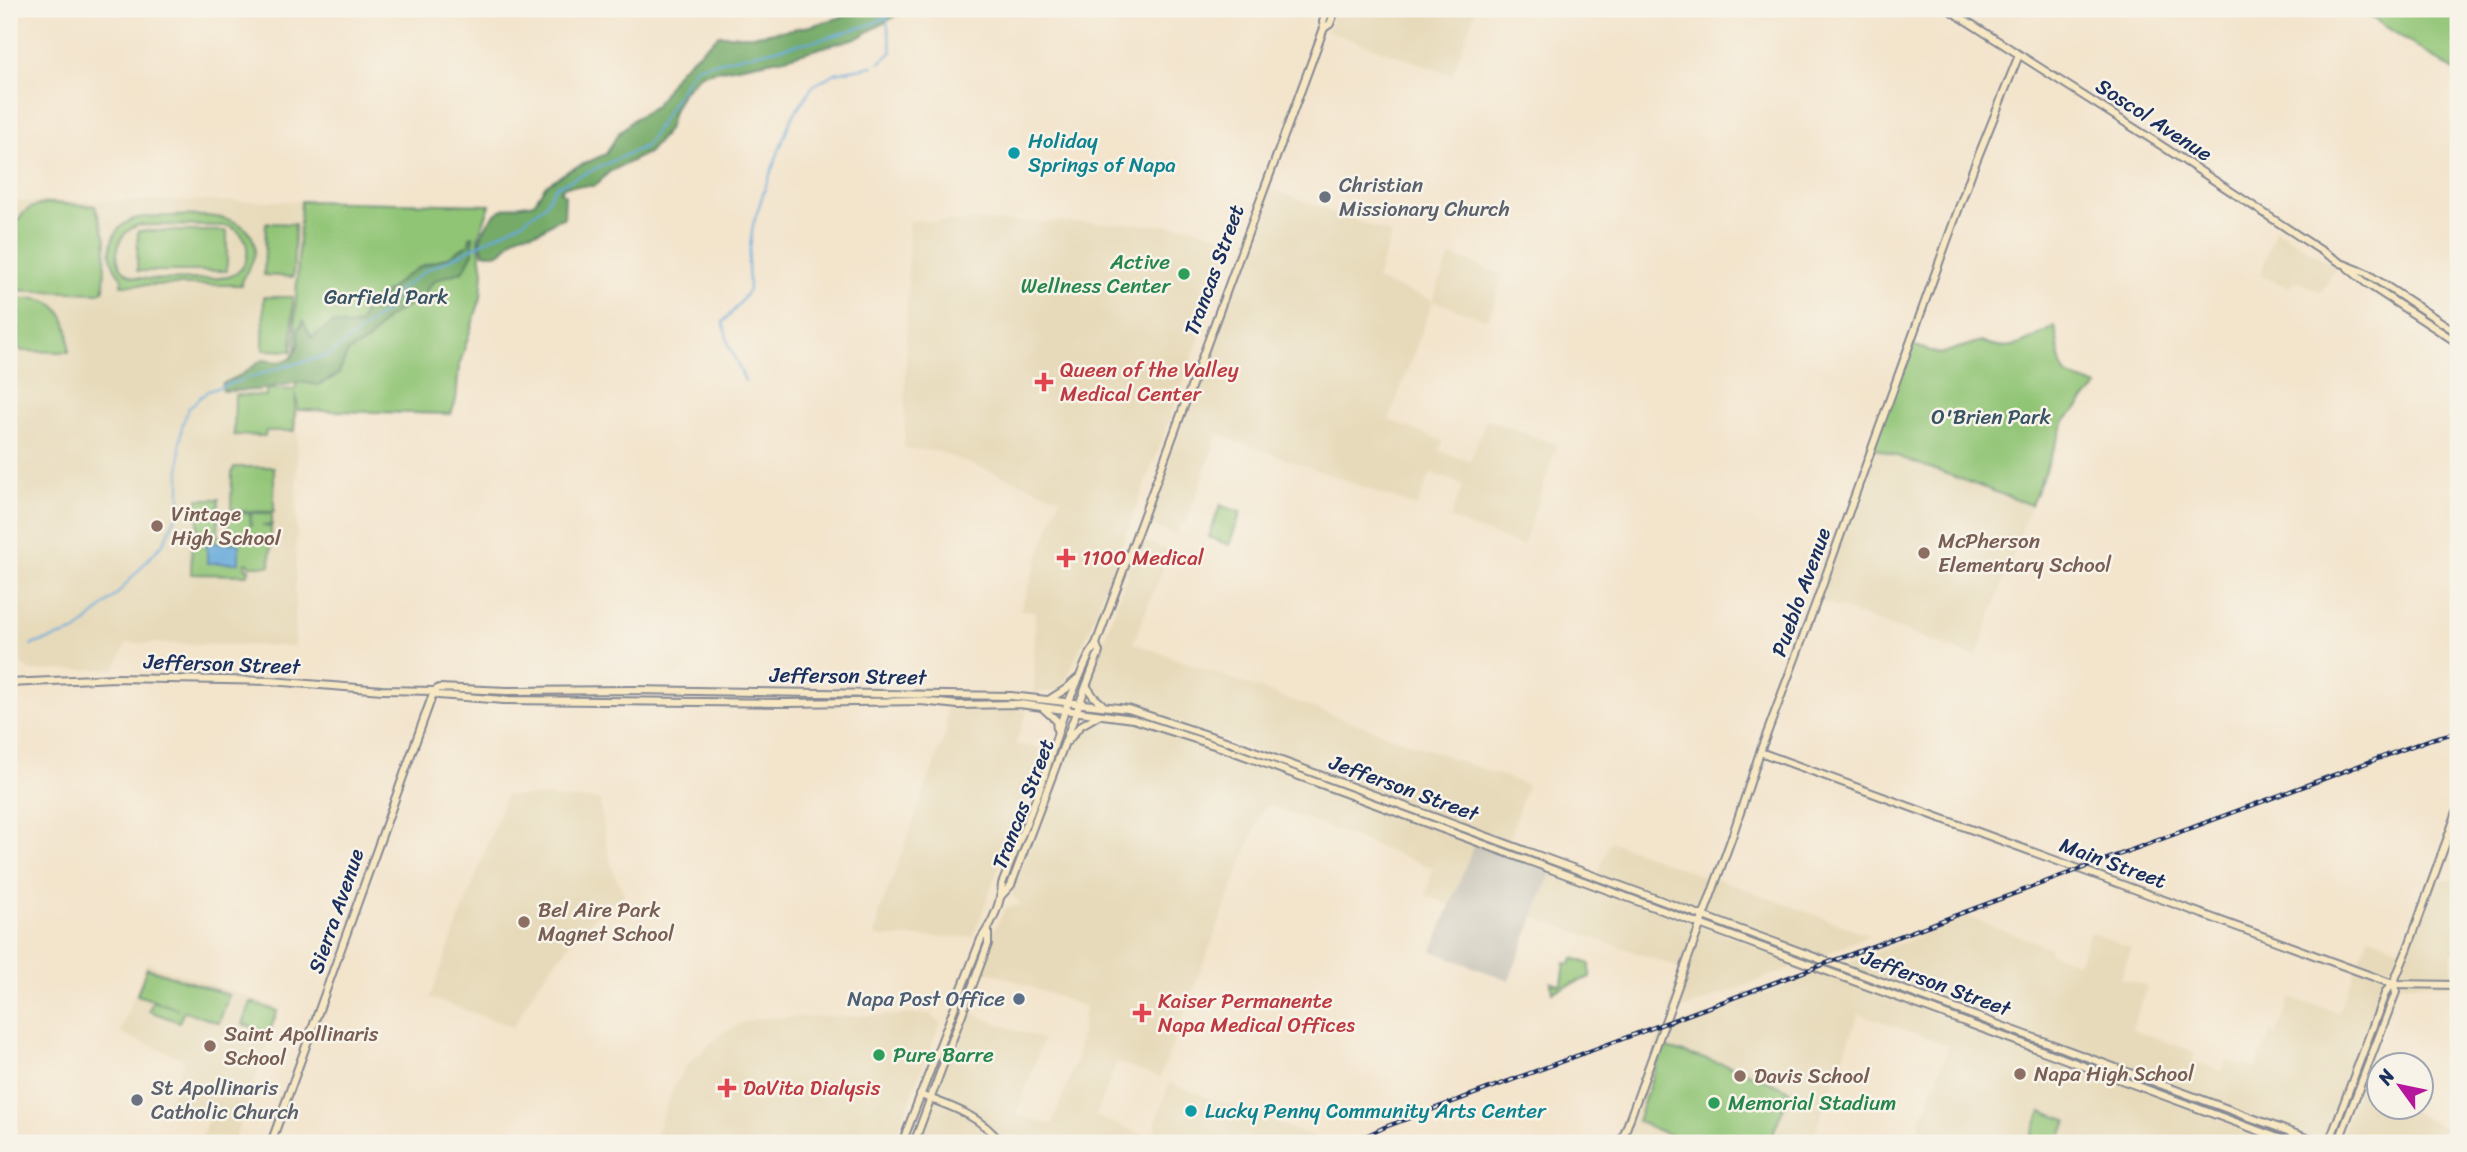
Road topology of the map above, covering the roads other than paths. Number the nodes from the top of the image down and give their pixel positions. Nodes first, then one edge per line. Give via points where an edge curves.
1 (1327, 9) edge
2 (1336, 9) edge
3 (1948, 9) edge
4 (1324, 28) junction
5 (2018, 55) junction
6 (2341, 263) junction
7 (2458, 333) edge
8 (2458, 343) edge
9 (9, 592) edge
10 (1096, 643) junction
11 (1081, 675) junction
12 (10, 683) edge
13 (1087, 687) junction
14 (434, 691) junction
15 (1050, 699) junction
16 (1069, 701) junction
17 (1082, 702) junction
18 (1103, 705) junction
19 (1042, 707) junction
20 (9, 708) edge
21 (1065, 710) junction
22 (1078, 712) junction
23 (1100, 715) junction
24 (1057, 736) junction
25 (1063, 747) junction
26 (1760, 752) junction
27 (1042, 783) junction
28 (2458, 809) edge
29 (1029, 813) junction
30 (1038, 814) junction
31 (1027, 841) junction
32 (1001, 896) junction
33 (1703, 915) junction
34 (1700, 925) junction
35 (988, 929) junction
36 (968, 975) junction
37 (2393, 984) junction
38 (2458, 985) edge
39 (966, 1004) junction
40 (920, 1095) junction
41 (930, 1099) junction
42 (271, 1143) edge
43 (903, 1143) edge
44 (914, 1143) edge
45 (1001, 1143) edge
46 (1620, 1143) edge
47 (2292, 1143) edge
48 (2320, 1143) edge
49 (2329, 1143) edge
50 (2338, 1143) edge

1 - 4 main road, Trancas Street
2 - 4 main road, Trancas Street
3 - 5 main road, Soscol Avenue
4 - 10 main road, Trancas Street
5 - 6 main road, Soscol Avenue
5 - 26 main road, Pueblo Avenue
6 - 7 main road, Soscol Avenue via 2366,273
6 - 8 main road, Soscol Avenue
9 - 12 main road
10 - 11 main road, Trancas Street
10 - 13 main road, Trancas Street via 1099,652
11 - 15 main road
11 - 16 main road, Trancas Street
12 - 14 main road, Jefferson Street via 115,678
12 - 20 main road
13 - 17 main road, Trancas Street
13 - 18 main road
14 - 15 main road, Jefferson Street
14 - 19 main road, Jefferson Street via 504,700 921,701
14 - 42 main road, Sierra Avenue
15 - 16 main road, Jefferson Street
16 - 17 main road, Jefferson Street
16 - 21 main road, Trancas Street
17 - 18 main road, Jefferson Street
17 - 22 main road, Trancas Street
18 - 33 main road, Jefferson Street via 1162,718 1229,741
19 - 21 main road, Jefferson Street
19 - 24 main road via 1056,720
21 - 22 main road, Jefferson Street
21 - 24 main road, Trancas Street
22 - 23 main road, Jefferson Street
22 - 25 main road, Trancas Street
23 - 25 main road via 1080,726
23 - 34 main road, Jefferson Street via 1133,719 1198,739
24 - 27 main road, Trancas Street
25 - 30 main road, Trancas Street
26 - 33 main road, Pueblo Avenue
26 - 37 main road, Main Street
27 - 29 main road, Trancas Street
27 - 30 main road
28 - 37 main road
29 - 31 main road
29 - 32 main road, Trancas Street
30 - 31 main road, Trancas Street
31 - 32 main road, Trancas Street via 1011,885
32 - 35 main road, Trancas Street
33 - 34 main road, Pueblo Avenue
33 - 48 main road, Jefferson Street
34 - 46 main road, Pueblo Avenue
34 - 47 main road, Jefferson Street
35 - 36 main road, Trancas Street
35 - 39 main road, Trancas Street via 988,944
36 - 39 main road
36 - 40 main road, Trancas Street
37 - 38 main road, Main Street
37 - 49 main road via 2386,991
37 - 50 main road via 2396,992
39 - 41 main road, Trancas Street
40 - 41 main road
40 - 43 main road, Trancas Street
41 - 44 main road, Trancas Street
41 - 45 main road via 972,1116

